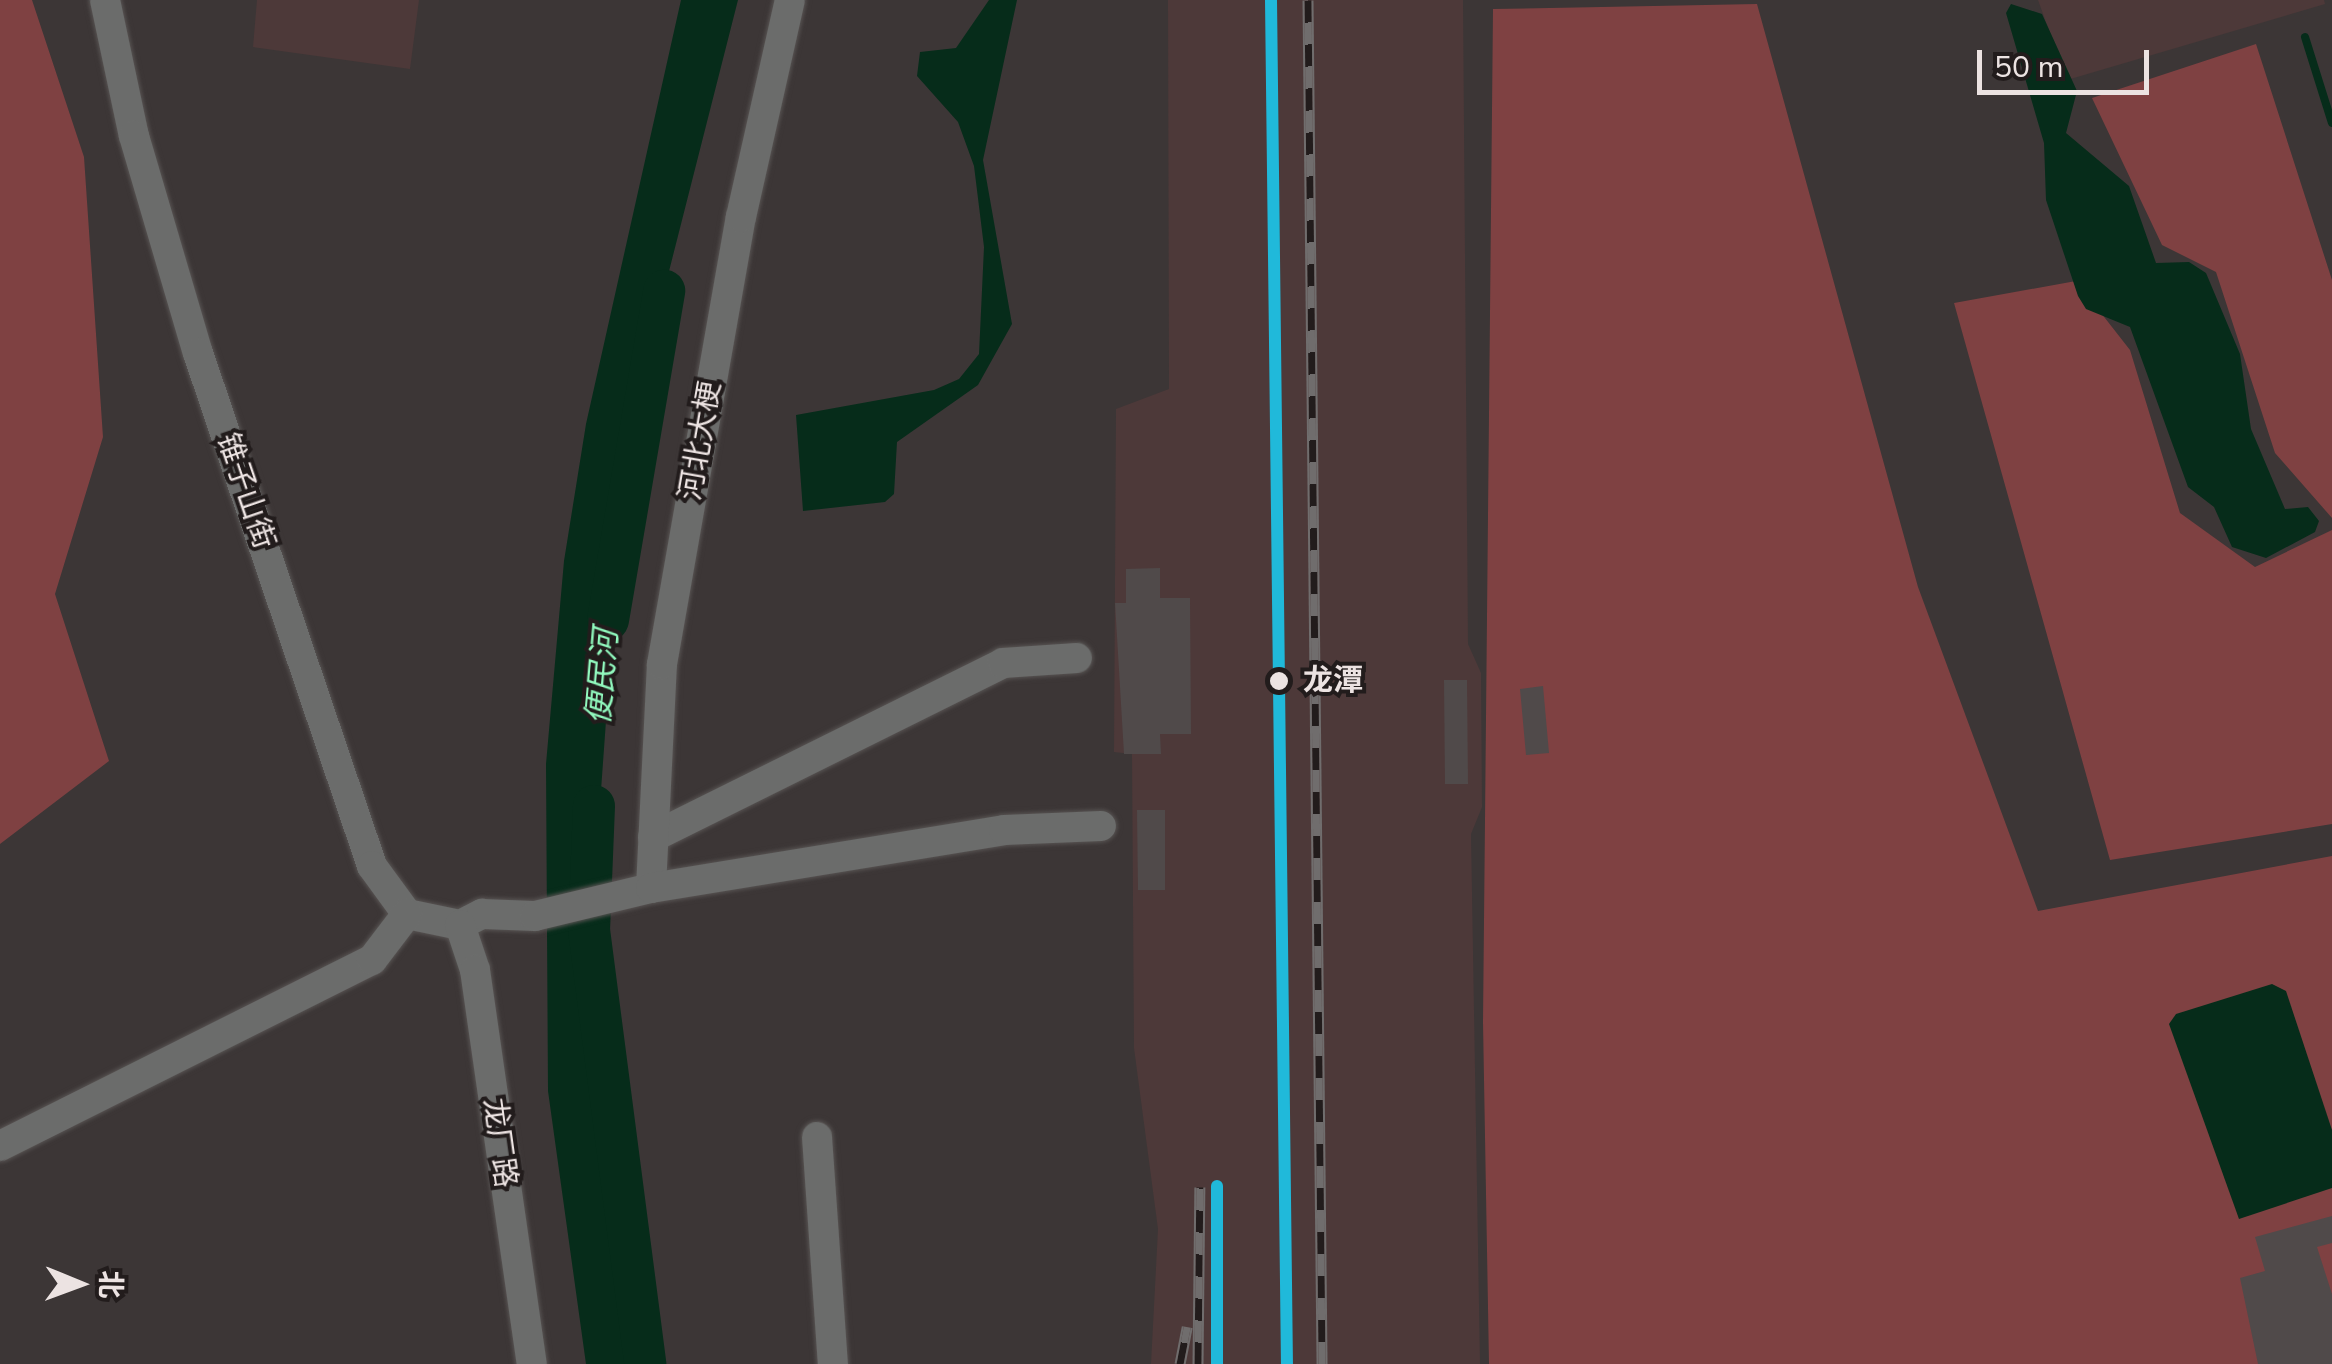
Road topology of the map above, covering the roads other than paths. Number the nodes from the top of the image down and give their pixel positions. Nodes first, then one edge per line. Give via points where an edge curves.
1 (105, 0) edge
2 (790, 0) edge
3 (1077, 658) dead end
4 (1102, 826) dead end
5 (653, 836) junction
6 (636, 892) junction
7 (406, 914) junction
8 (460, 925) junction
9 (817, 1137) dead end
10 (0, 1146) edge
11 (532, 1364) edge
12 (834, 1364) edge

1 - 7 street, 锥子山街 via 134,136 198,352 357,827 390,900
2 - 5 street, 河北大梗 via 741,217 662,664
3 - 5 street via 1002,662
4 - 6 street via 1004,830
5 - 6 street, 河北大梗
6 - 8 street via 536,916 508,911
7 - 8 street
7 - 10 street via 372,960
8 - 11 street, 龙厂路 via 472,954
9 - 12 street

